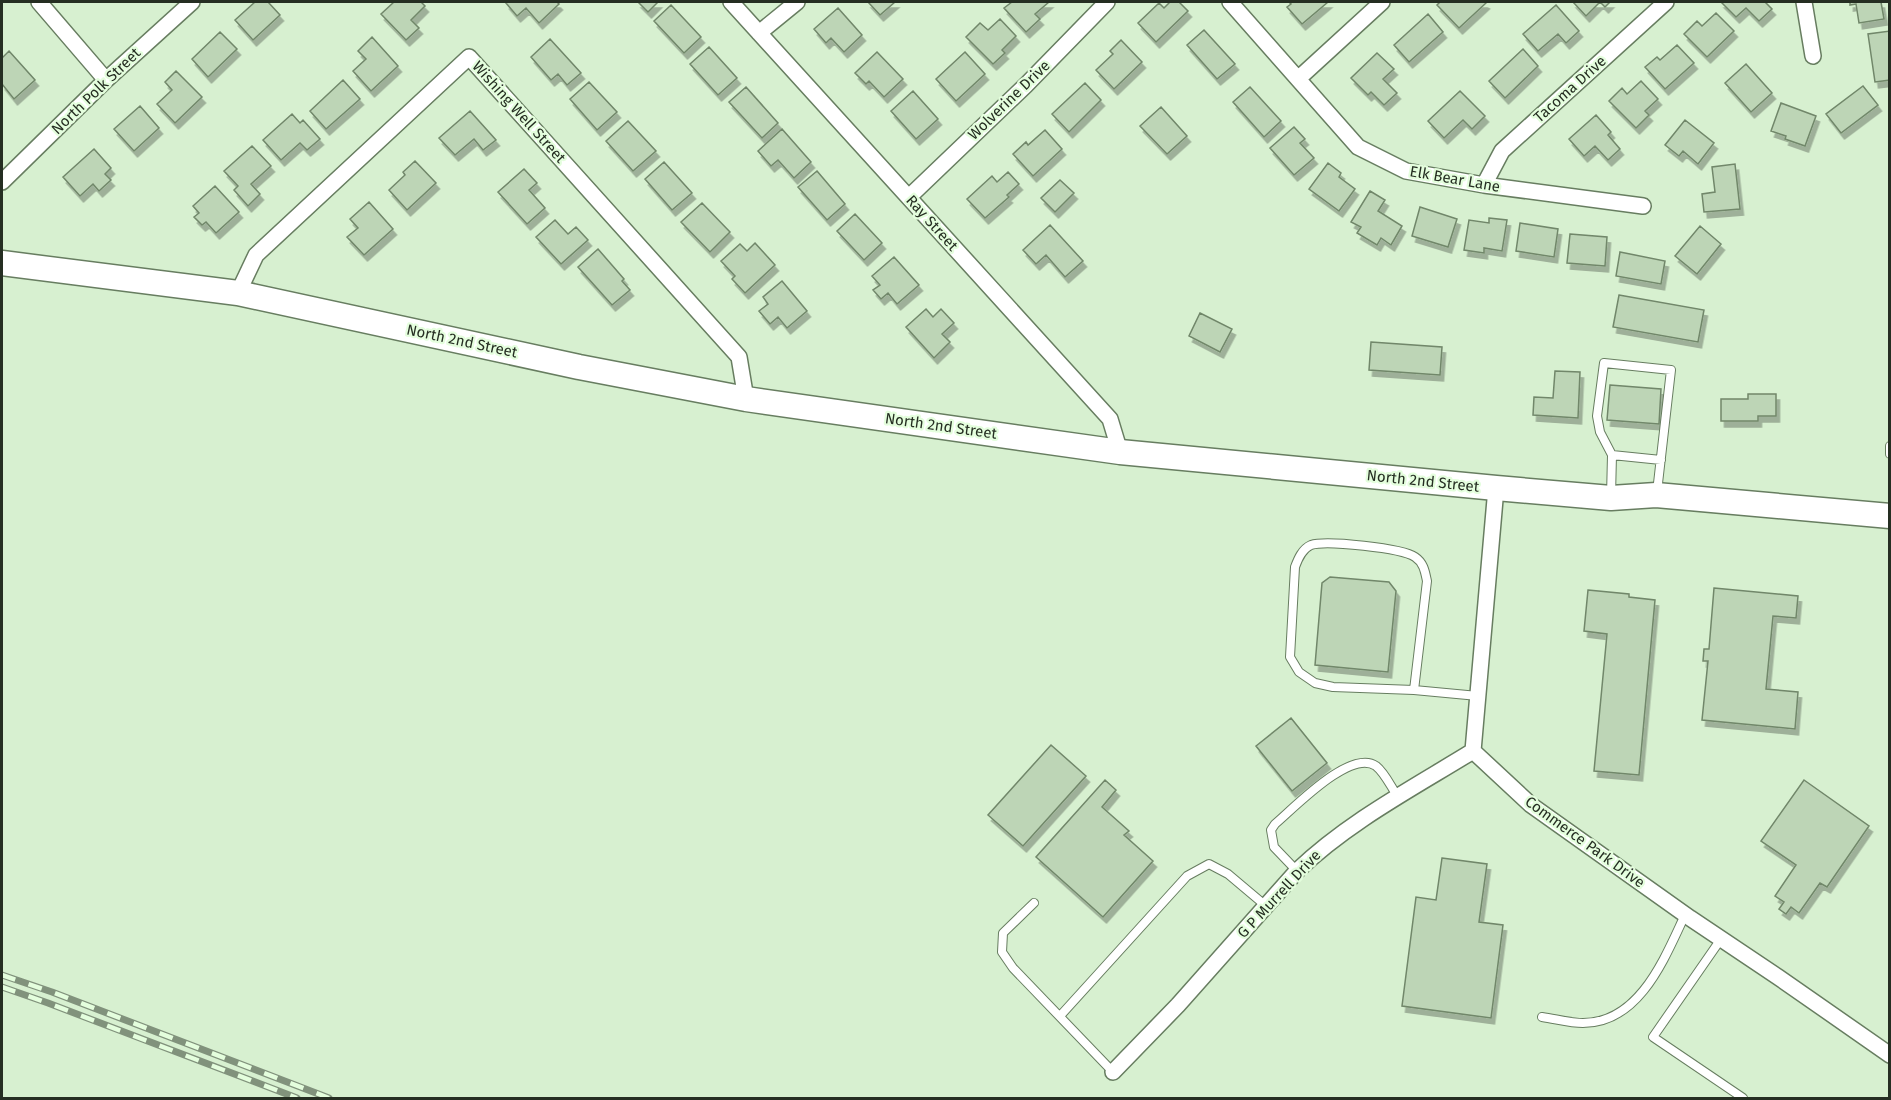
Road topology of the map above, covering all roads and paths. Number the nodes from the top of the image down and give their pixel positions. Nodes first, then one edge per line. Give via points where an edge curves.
1 (39, 2) edge
2 (192, 2) edge
3 (731, 2) edge
4 (797, 2) edge
5 (1107, 2) edge
6 (1230, 2) edge
7 (1382, 2) edge
8 (1666, 2) edge
9 (1804, 2) edge
10 (759, 33) junction
11 (1813, 56) dead end
12 (1299, 78) junction
13 (106, 80) junction
14 (2, 182) edge
15 (1484, 185) junction
16 (909, 197) junction
17 (1643, 206) dead end
18 (2, 263) edge
19 (238, 293) junction
20 (746, 399) junction
21 (1890, 446) edge
22 (1120, 452) junction
23 (1890, 454) edge
24 (1612, 455) junction
25 (1661, 460) junction
26 (1496, 488) junction
27 (1656, 495) junction
28 (1611, 498) junction
29 (1890, 516) edge
30 (1414, 690) junction
31 (1478, 696) junction
32 (1473, 751) junction
33 (1398, 796) junction
34 (1297, 871) junction
35 (1034, 903) dead end
36 (1266, 906) junction
37 (1684, 915) junction
38 (1721, 939) junction
39 (1060, 1016) junction
40 (1542, 1017) dead end
41 (1890, 1055) edge
42 (1113, 1072) joint
43 (1743, 1098) edge

1 - 13 street
2 - 13 street, North Polk Street
3 - 10 street, Ray Street
4 - 10 street
5 - 16 street, Wolverine Drive
6 - 12 street, Elk Bear Lane
7 - 12 street
8 - 15 street, Tacoma Drive via 1502,151
9 - 11 street
10 - 16 street, Ray Street
12 - 15 street, Elk Bear Lane via 1358,147 1406,171
13 - 14 street, North Polk Street
15 - 17 street, Elk Bear Lane
16 - 22 street, Ray Street via 1110,419
18 - 19 main road, North 2nd Street
19 - 20 main road, North 2nd Street
19 - 20 street, Wishing Well Street via 256,255 469,57 739,357
20 - 22 main road, North 2nd Street
21 - 23 lane
22 - 26 main road, North 2nd Street
24 - 25 lane
24 - 25 lane via 1597,416 1604,363 1671,370
24 - 28 lane
25 - 27 lane
26 - 28 main road, North 2nd Street
26 - 31 street
27 - 28 main road, North 2nd Street
27 - 29 main road, North 2nd Street
30 - 30 lane via 1427,581 1418,558 1405,551 1325,542 1309,546 1295,567 1290,657 1299,672 1315,683 1333,687
30 - 31 lane
31 - 32 street
32 - 33 street, G P Murrell Drive
32 - 37 street, Commerce Park Drive via 1531,805
33 - 34 street, G P Murrell Drive via 1332,840
33 - 34 lane via 1376,766 1366,762 1329,778 1271,830 1274,847
34 - 36 street, G P Murrell Drive
35 - 39 lane via 1003,933 1002,952
36 - 39 lane via 1228,874 1209,864 1186,876
36 - 42 street, G P Murrell Drive
37 - 38 street, Commerce Park Drive
37 - 40 lane via 1658,969 1631,1004 1612,1017 1585,1023
38 - 41 street, Commerce Park Drive
38 - 43 lane via 1653,1037
39 - 42 lane

